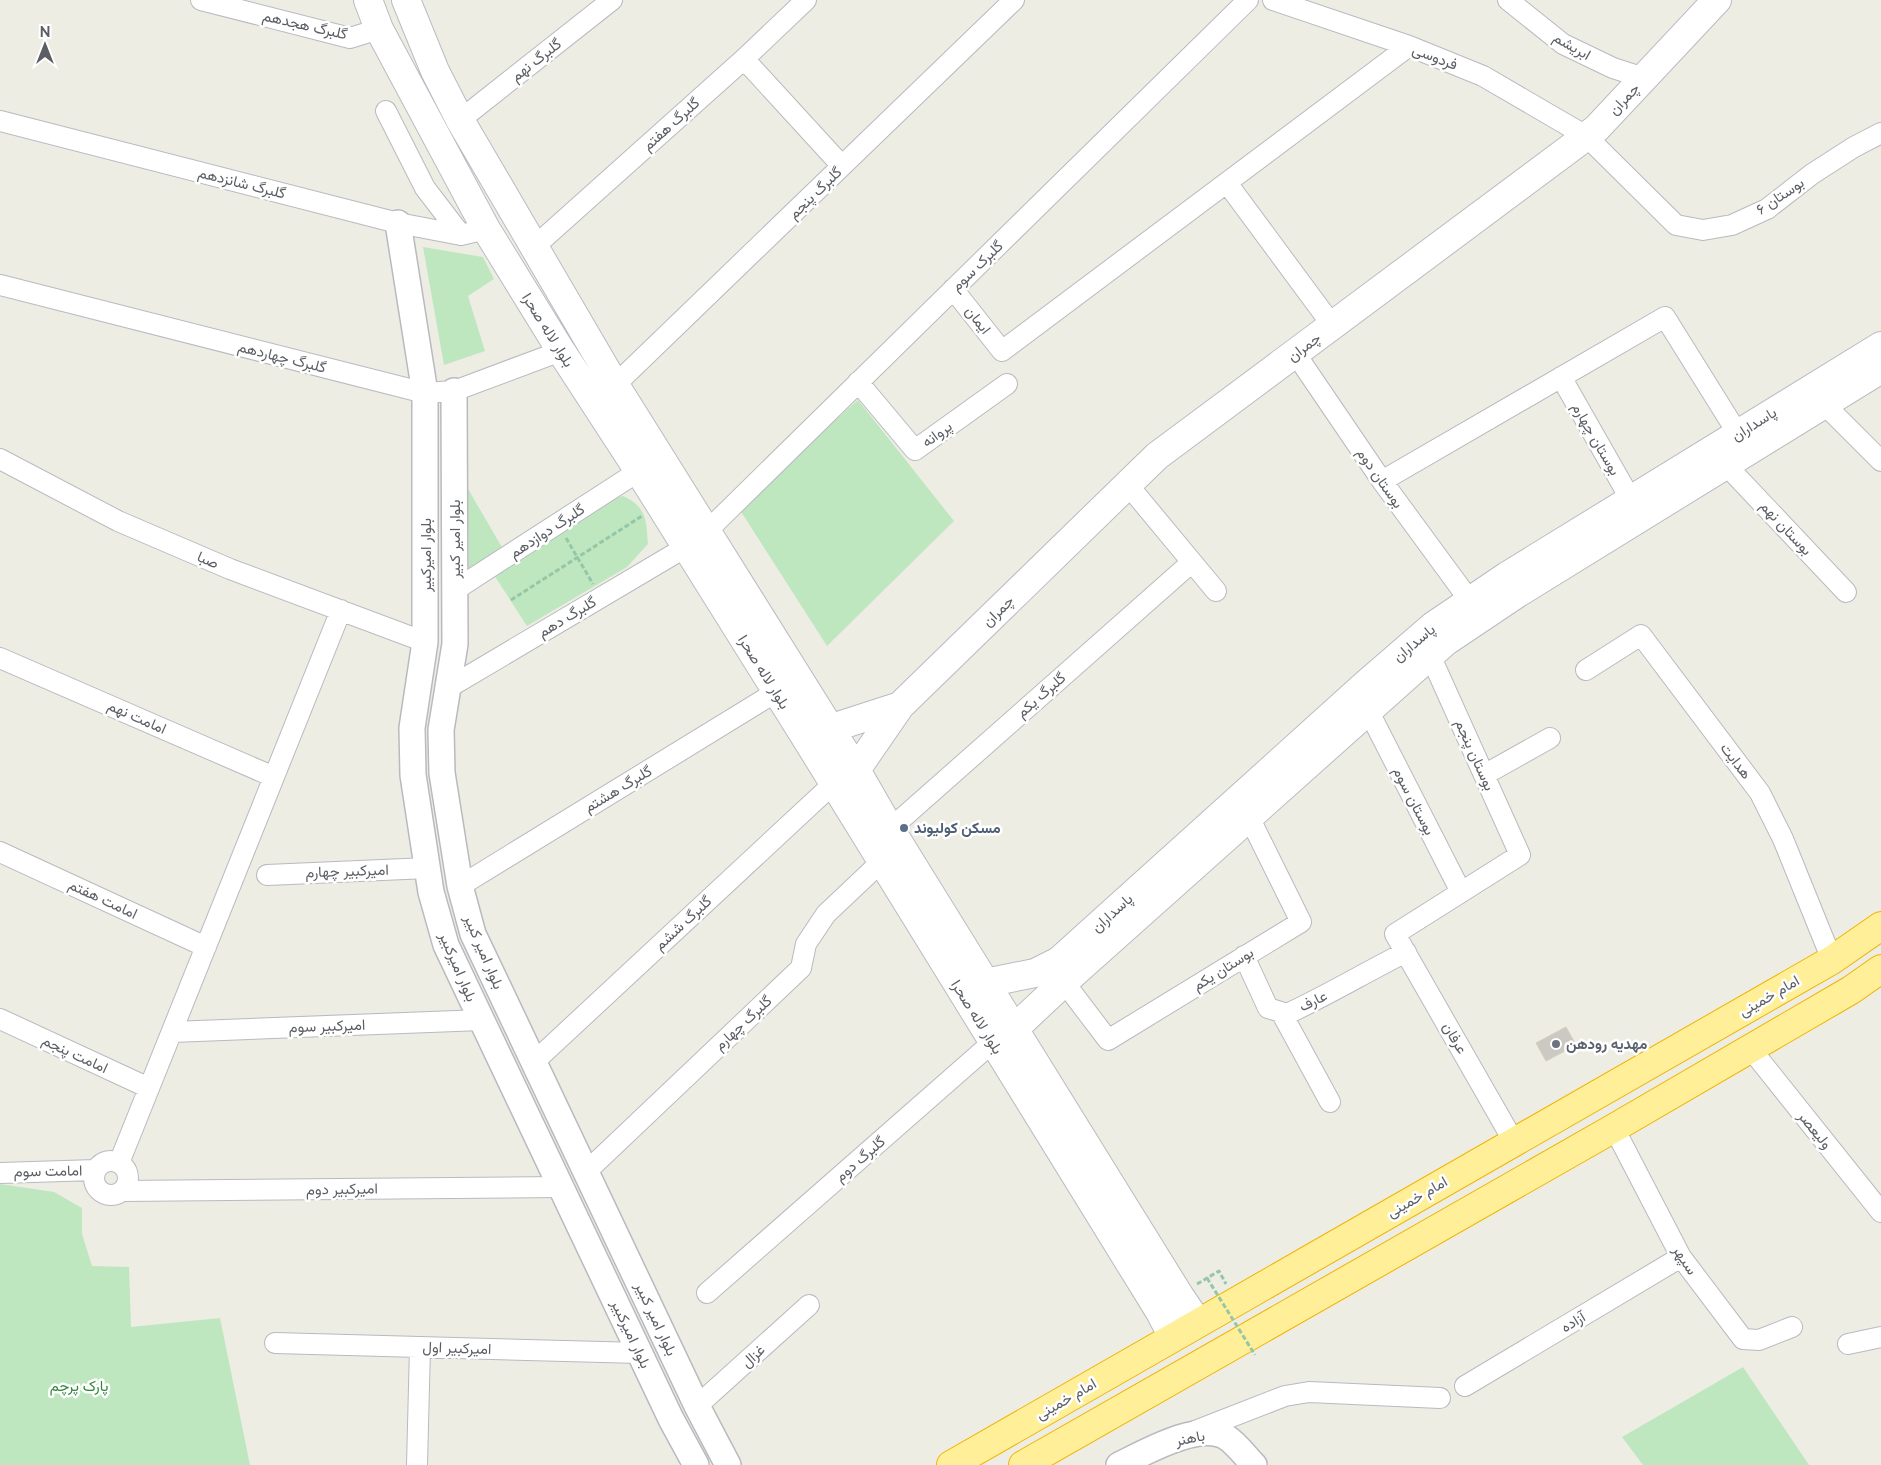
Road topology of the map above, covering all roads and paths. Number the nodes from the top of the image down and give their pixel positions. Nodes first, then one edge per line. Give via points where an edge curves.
1 (201, 0) edge
2 (368, 0) edge
3 (406, 0) edge
4 (612, 0) edge
5 (806, 0) edge
6 (1014, 0) edge
7 (1248, 0) edge
8 (1273, 0) edge
9 (1508, 0) edge
10 (1717, 0) edge
11 (379, 29) junction
12 (1409, 46) junction
13 (744, 59) junction
14 (1644, 78) junction
15 (386, 111) dead end
16 (460, 120) junction
17 (0, 121) edge
18 (1881, 133) edge
19 (1586, 136) junction
20 (842, 166) junction
21 (1226, 183) junction
22 (398, 223) junction
23 (473, 232) junction
24 (534, 247) junction
25 (0, 285) edge
26 (953, 289) junction
27 (1332, 325) junction
28 (1881, 346) edge
29 (561, 351) junction
30 (1295, 353) junction
31 (1881, 369) edge
32 (1561, 377) junction
33 (858, 382) junction
34 (1007, 384) dead end
35 (615, 385) junction
36 (454, 391) junction
37 (425, 393) junction
38 (1819, 396) junction
39 (1738, 434) junction
40 (0, 459) edge
41 (1881, 460) edge
42 (1726, 465) junction
43 (639, 471) junction
44 (1382, 481) junction
45 (1128, 485) junction
46 (1631, 500) junction
47 (660, 505) junction
48 (558, 524) junction
49 (696, 539) junction
50 (577, 557) junction
51 (1192, 562) junction
52 (455, 590) junction
53 (1216, 591) dead end
54 (1846, 592) dead end
55 (600, 598) junction
56 (511, 600) dead end
57 (1470, 601) junction
58 (341, 610) junction
59 (426, 642) junction
60 (1430, 655) junction
61 (0, 658) edge
62 (1586, 670) dead end
63 (448, 688) junction
64 (776, 692) junction
65 (900, 706) junction
66 (1368, 710) junction
67 (819, 736) junction
68 (1550, 738) dead end
69 (856, 770) junction
70 (1484, 775) junction
71 (274, 777) junction
72 (833, 784) junction
73 (1242, 809) junction
74 (890, 829) junction
75 (0, 852) edge
76 (881, 862) junction
77 (428, 868) junction
78 (267, 874) dead end
79 (460, 886) junction
80 (1461, 892) junction
81 (1881, 926) edge
82 (473, 934) junction
83 (446, 945) junction
84 (206, 947) junction
85 (1406, 952) junction
86 (1244, 956) junction
87 (1832, 960) junction
88 (1881, 969) edge
89 (985, 982) junction
90 (1064, 982) junction
91 (1281, 1012) junction
92 (0, 1019) edge
93 (482, 1020) junction
94 (172, 1032) junction
95 (1004, 1035) junction
96 (1750, 1048) junction
97 (534, 1062) junction
98 (150, 1088) junction
99 (1330, 1102) dead end
100 (1614, 1128) junction
101 (1514, 1142) junction
102 (119, 1164) junction
103 (96, 1170) junction
104 (586, 1172) junction
105 (0, 1173) edge
106 (562, 1188) junction
107 (122, 1191) junction
108 (1426, 1192) junction
109 (1881, 1212) edge
110 (1444, 1224) junction
111 (1681, 1257) junction
112 (1219, 1271) dead end
113 (1207, 1278) junction
114 (1171, 1288) junction
115 (707, 1293) dead end
116 (809, 1306) dead end
117 (1198, 1323) junction
118 (1792, 1328) dead end
119 (1173, 1337) junction
120 (1881, 1337) edge
121 (275, 1343) dead end
122 (1848, 1344) dead end
123 (420, 1347) junction
124 (640, 1353) junction
125 (1255, 1355) dead end
126 (1465, 1386) dead end
127 (1440, 1398) dead end
128 (697, 1406) junction
129 (1179, 1437) junction
130 (1031, 1462) edge
131 (417, 1465) edge
132 (696, 1465) edge
133 (728, 1465) edge
134 (951, 1465) edge
135 (1119, 1465) edge
136 (1254, 1465) edge

1 - 11 street, گلبرگ هجدهم via 350,38
2 - 11 main road, بلوار لاله صحرا
3 - 16 main road, بلوار لاله صحرا
4 - 16 street, گلبرگ نهم
5 - 13 street, گلبرگ هفتم
6 - 20 street, گلبرگ پنجم
7 - 26 street, گلبرک سوم
8 - 12 street, فردوسی
9 - 14 street, ابریشم via 1563,44 1613,68
10 - 14 main road, چمران
11 - 23 main road, بلوار لاله صحرا
12 - 19 street, فردوسی via 1483,76
12 - 21 street
13 - 20 street
13 - 24 street, گلبرگ هفتم
14 - 19 main road, چمران
15 - 23 street via 425,188
16 - 24 main road, بلوار لاله صحرا
17 - 22 street, گلبرگ شانزدهم
18 - 19 street, بوستان ۶ via 1821,168 1767,209 1732,225 1702,230 1676,225
19 - 27 main road, چمران
20 - 35 street, گلبرگ پنجم
21 - 26 street, ایمان via 1002,351
21 - 27 street
22 - 23 street, گلبرگ شانزدهم
22 - 37 street, بلوار امیرکبیر
23 - 29 main road, بلوار لاله صحرا
24 - 35 main road, بلوار لاله صحرا
25 - 37 street, گلبرگ چهاردهم
26 - 33 street, گلبرک سوم
27 - 30 main road, چمران
28 - 38 main road, پاسداران
29 - 36 street, گلبرگ چهاردهم
29 - 43 main road, بلوار لاله صحرا
30 - 44 street, بوستان دوم
30 - 45 main road, چمران via 1157,456
31 - 38 main road, پاسداران
32 - 39 street via 1665,318
32 - 44 street
32 - 46 street, بوستان چهارم
33 - 34 street, پروانه via 915,450
33 - 49 street, گلبرک سوم
35 - 49 main road, بلوار لاله صحرا
36 - 37 street, گلبرگ چهاردهم
36 - 52 street, بلوار امیر کبیر
37 - 59 street, بلوار امیرکبیر
38 - 39 main road, پاسداران
38 - 41 street
38 - 42 main road, پاسداران
39 - 46 main road, پاسداران
40 - 58 street, صبا via 118,521 230,569
42 - 54 street, بوستان نهم
42 - 60 main road, پاسداران via 1481,617
43 - 47 main road, بلوار لاله صحرا
43 - 48 street, گلبرگ دوازدهم
44 - 57 street, بوستان دوم
45 - 51 street
45 - 65 main road, چمران
46 - 57 main road, پاسداران
47 - 49 main road, بلوار لاله صحرا
47 - 50 path
48 - 50 path
48 - 52 street, گلبرگ دوازدهم
49 - 55 street, گلبرگ دهم
49 - 64 main road, بلوار لاله صحرا
49 - 67 main road, بلوار لاله صحرا
50 - 55 path
50 - 56 path
51 - 53 street
51 - 74 street, گلبرگ یکم
52 - 63 street, بلوار امیر کبیر via 454,644
55 - 63 street, گلبرگ دهم
57 - 73 main road, پاسداران via 1433,626
58 - 59 street, صبا
58 - 71 street
59 - 77 street, بلوار امیرکبیر via 412,728 413,775
60 - 66 main road, پاسداران
60 - 70 street, بوستان پنجم
61 - 71 street, امامت نهم
62 - 87 street, هدایت via 1641,635 1760,793 1783,839
63 - 79 street, بلوار امیر کبیر via 441,730 442,773
64 - 67 main road, بلوار لاله صحرا
64 - 79 street, گلبرگ هشتم
65 - 67 main road, چمران
65 - 69 main road, چمران
66 - 73 main road, پاسداران
66 - 80 street, بوستان سوم
67 - 69 main road, بلوار لاله صحرا
67 - 72 main road, بلوار لاله صحرا
68 - 70 street
69 - 72 main road, چمران
69 - 74 main road, بلوار لاله صحرا
70 - 80 street, بوستان پنجم via 1520,855
71 - 84 street
72 - 76 main road, بلوار لاله صحرا
72 - 97 street, گلبرگ ششم
73 - 86 street, بوستان یکم via 1301,922
73 - 89 main road, پاسداران via 1059,960 1034,973
73 - 90 main road, پاسداران
74 - 89 main road, بلوار لاله صحرا
75 - 84 street, امامت هفتم
76 - 95 main road, بلوار لاله صحرا
76 - 104 street, گلبرگ چهارم via 826,914 806,944 801,968
77 - 78 street, امیرکبیر چهارم
77 - 83 street, بلوار امیرکبیر via 431,892
79 - 82 street, بلوار امیر کبیر
80 - 85 street, عرفان via 1395,934
81 - 87 highway, امام خمینی
82 - 83 street
82 - 97 street, بلوار امیر کبیر
83 - 93 street, بلوار امیرکبیر
84 - 94 street
85 - 91 street, عارف via 1324,997 1287,1014
85 - 101 street, عرفان
86 - 90 street, بوستان یکم via 1108,1040
86 - 91 street, عارف via 1268,1008
87 - 101 highway, امام خمینی
88 - 96 highway
89 - 95 main road, بلوار لاله صحرا
90 - 95 main road, پاسداران
91 - 99 street
92 - 98 street, امامت پنجم
93 - 94 street, امیرکبیر سوم
93 - 106 street, بلوار امیرکبیر
94 - 98 street
95 - 114 main road, بلوار لاله صحرا
95 - 115 street, گلبرگ دوم
96 - 100 highway
96 - 109 street, ولیعصر
97 - 104 street, بلوار امیر کبیر
98 - 102 street
100 - 110 highway
100 - 111 street, سپهر
101 - 108 highway, امام خمینی
102 - 103 street via 109,1161
102 - 107 street via 128,1176
103 - 105 street, امامت سوم
103 - 107 street via 94,1182 100,1191 111,1195
104 - 128 street, بلوار امیر کبیر
106 - 107 street, امیرکبیر دوم
106 - 124 street, بلوار امیرکبیر
108 - 110 highway
108 - 117 highway, امام خمینی
110 - 130 highway
111 - 118 street, سپهر via 1743,1340 1759,1340
111 - 126 street, آزاده
112 - 113 path
113 - 114 path
113 - 125 path, bridge
114 - 117 main road, بلوار لاله صحرا
114 - 119 main road, بلوار لاله صحرا
116 - 128 street, غزال
117 - 119 highway, امام خمینی
119 - 134 highway, امام خمینی
120 - 122 street
121 - 123 street, امیرکبیر اول
123 - 124 street, امیرکبیر اول
123 - 131 street
124 - 132 street, بلوار امیرکبیر
127 - 129 street via 1309,1392 1285,1396
128 - 133 street, بلوار امیر کبیر
129 - 135 street, باهنر
129 - 136 street, باهنر via 1208,1434 1225,1437

